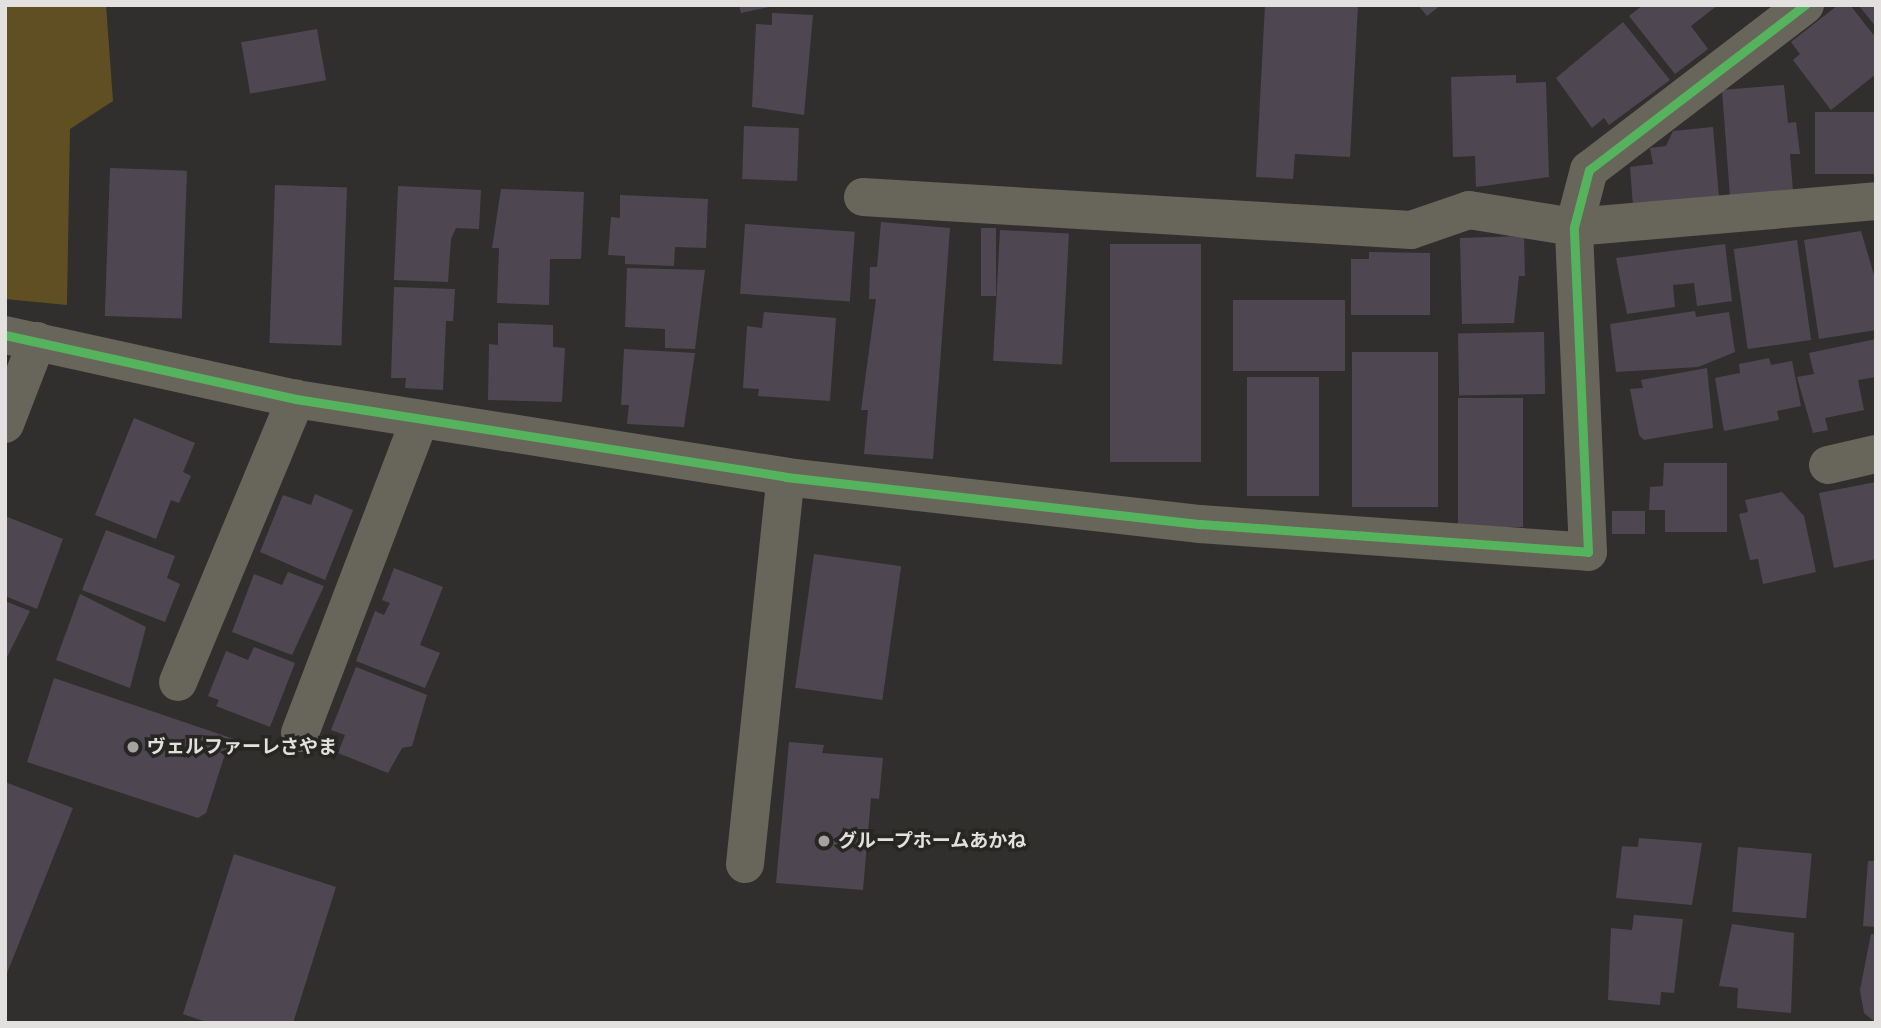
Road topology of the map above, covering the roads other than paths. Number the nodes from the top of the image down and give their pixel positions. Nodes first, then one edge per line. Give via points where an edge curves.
1 (1805, 5) edge
2 (863, 197) dead end
3 (1876, 201) edge
4 (1574, 227) junction
5 (21, 338) edge
6 (296, 399) junction
7 (419, 421) junction
8 (5, 424) edge
9 (1876, 454) edge
10 (1829, 466) dead end
11 (786, 477) junction
12 (178, 682) dead end
13 (299, 733) dead end
14 (745, 864) dead end

1 - 4 street via 1589,170
2 - 4 street via 1411,230 1469,210
3 - 4 street
4 - 11 street via 1588,552 1200,524
5 - 6 street
5 - 8 street
6 - 7 street
6 - 12 street
7 - 11 street
7 - 13 street
9 - 10 street
11 - 14 street

